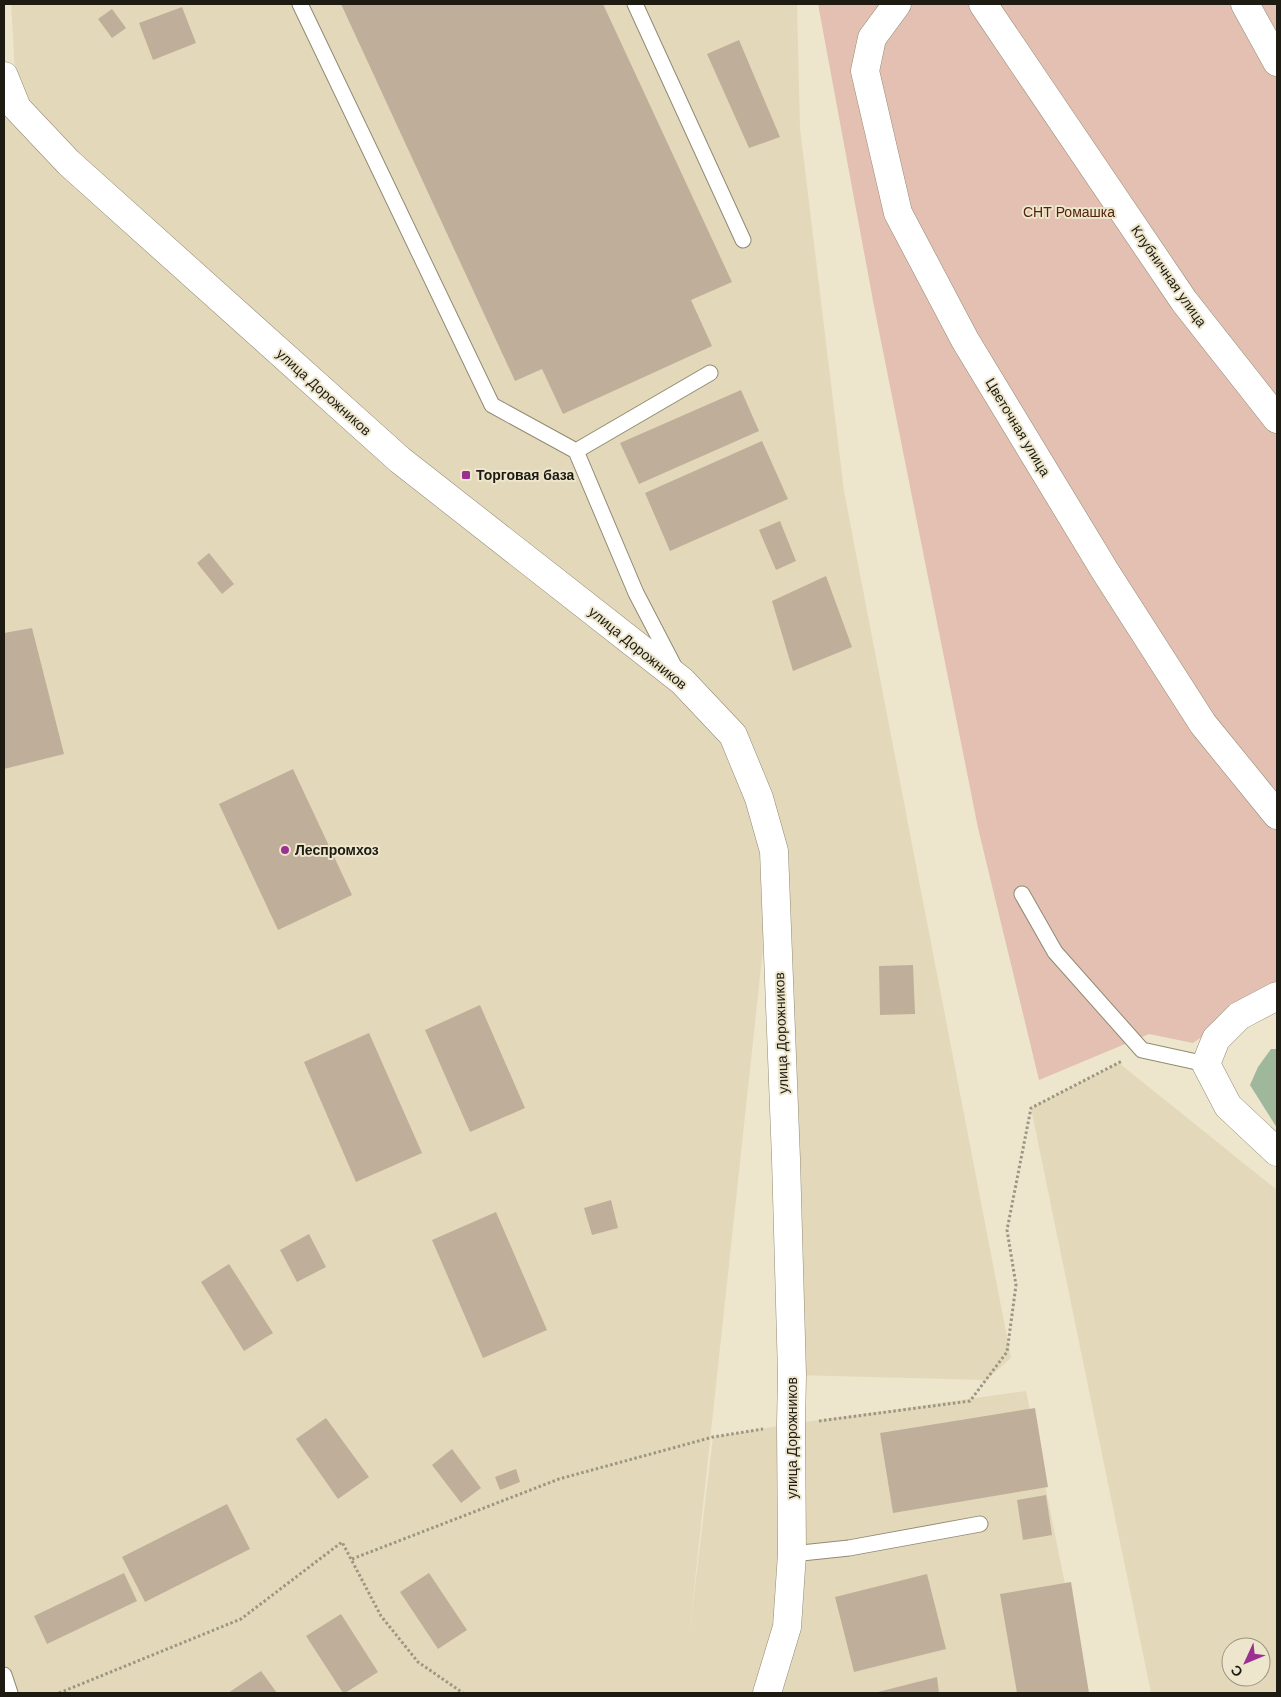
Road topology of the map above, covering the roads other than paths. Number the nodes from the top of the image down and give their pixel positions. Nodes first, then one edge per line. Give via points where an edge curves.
1 (300, 4) edge
2 (635, 4) edge
3 (897, 4) edge
4 (983, 4) edge
5 (1245, 4) edge
6 (1277, 62) edge
7 (4, 76) edge
8 (743, 240) dead end
9 (710, 373) dead end
10 (1277, 419) edge
11 (576, 451) junction
12 (682, 681) junction
13 (1277, 814) edge
14 (1022, 894) dead end
15 (1277, 996) edge
16 (1206, 1064) junction
17 (1277, 1152) edge
18 (980, 1524) dead end
19 (792, 1554) junction
20 (4, 1675) edge
21 (10, 1693) edge
22 (766, 1693) edge

1 - 11 lane via 492,405
2 - 8 lane
3 - 13 street, Цветочная улица via 872,38 865,71 898,212 965,340 1106,571 1203,724
4 - 10 street, Клубничная улица via 1184,301
5 - 6 street
7 - 12 street, улица Дорожников via 18,108 69,163 364,428 400,460
9 - 11 lane
11 - 12 lane via 636,593
12 - 19 street, улица Дорожников via 733,735 759,798 774,851 792,1365
14 - 16 lane via 1055,952 1142,1050
15 - 16 street via 1239,1016 1216,1039
16 - 17 street via 1228,1106
18 - 19 lane via 849,1548
19 - 22 street, улица Дорожников via 787,1626
20 - 21 lane

